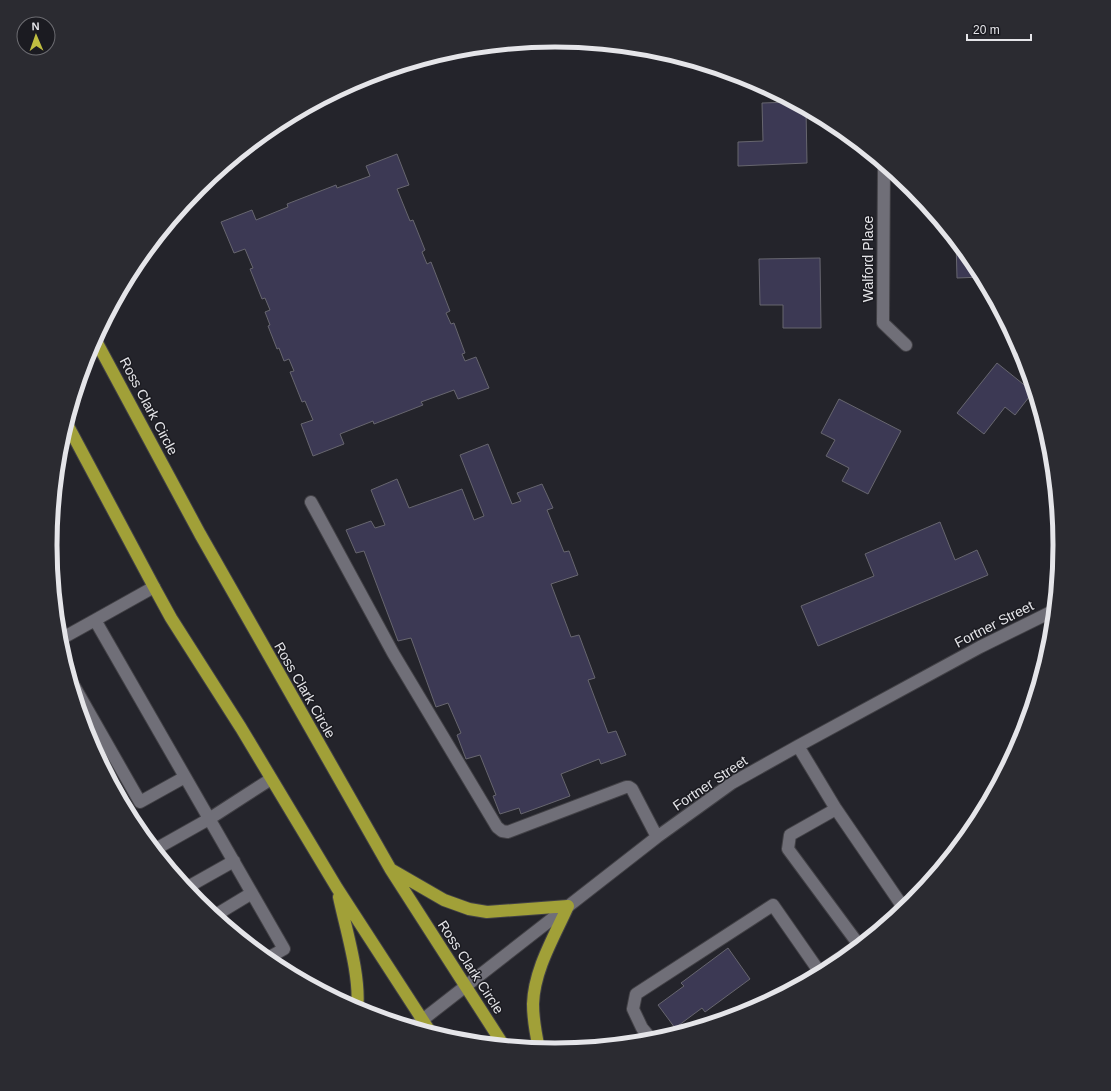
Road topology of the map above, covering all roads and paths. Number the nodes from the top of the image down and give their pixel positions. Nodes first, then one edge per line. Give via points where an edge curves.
1 (884, 171) edge
2 (99, 345) edge
3 (906, 345) dead end
4 (71, 431) edge
5 (311, 502) dead end
6 (154, 587) junction
7 (1050, 613) edge
8 (95, 620) junction
9 (66, 636) edge
10 (81, 698) edge
11 (798, 746) junction
12 (185, 777) junction
13 (271, 779) junction
14 (836, 810) junction
15 (210, 819) junction
16 (657, 837) junction
17 (161, 846) dead end
18 (234, 861) junction
19 (391, 870) junction
20 (191, 885) edge
21 (337, 888) junction
22 (252, 893) junction
23 (901, 904) edge
24 (568, 906) junction
25 (219, 913) edge
26 (857, 943) edge
27 (272, 955) edge
28 (818, 969) edge
29 (465, 987) junction
30 (358, 1003) edge
31 (417, 1024) edge
32 (648, 1035) edge
33 (501, 1041) edge
34 (538, 1043) edge

1 - 3 street, Walford Place via 883,323
2 - 19 highway, Ross Clark Circle via 200,534
4 - 6 highway
5 - 16 street via 393,652 497,827 508,832 629,787
6 - 8 street
6 - 13 highway
7 - 11 street, Fortner Street via 980,647
8 - 9 street
8 - 12 street
10 - 12 street via 140,802
11 - 14 street
11 - 16 street, Fortner Street via 732,784
12 - 15 street
13 - 15 street
13 - 21 highway
14 - 23 street
14 - 26 street via 790,835 788,849
15 - 17 street
15 - 18 street
16 - 24 street, Fortner Street
18 - 20 street
18 - 22 street
19 - 24 highway via 444,900 469,909 487,912
19 - 29 highway, Ross Clark Circle
21 - 30 highway via 354,969
21 - 31 highway
22 - 25 street
22 - 27 street via 284,949
24 - 29 street, Fortner Street
24 - 34 highway via 536,982 533,1004
28 - 32 street via 773,905 636,994 633,1009
29 - 31 street, Fortner Street
29 - 33 highway, Ross Clark Circle

